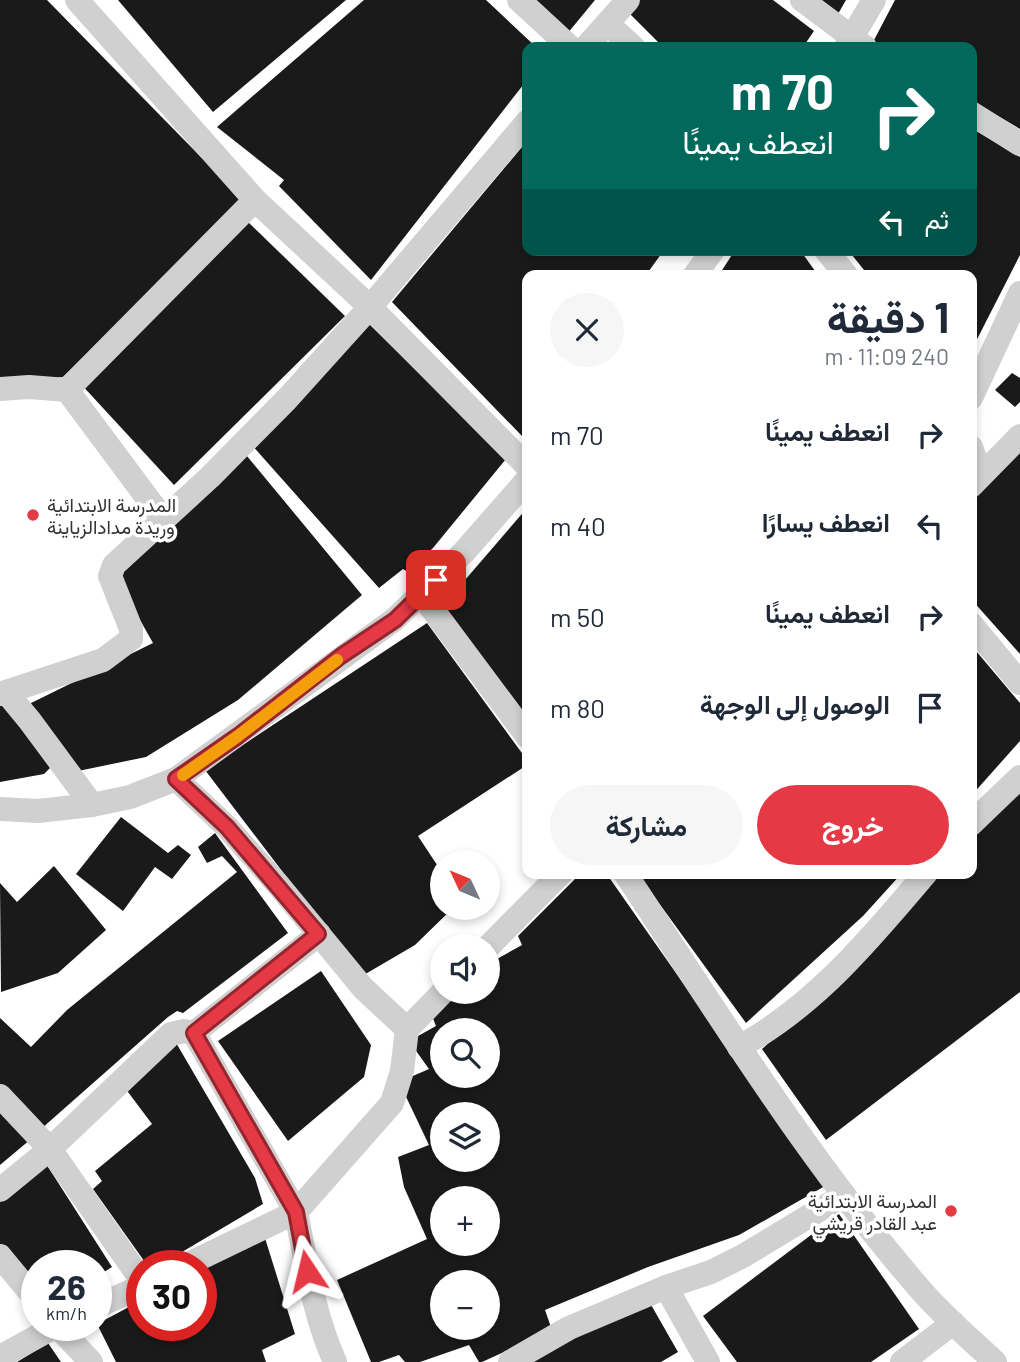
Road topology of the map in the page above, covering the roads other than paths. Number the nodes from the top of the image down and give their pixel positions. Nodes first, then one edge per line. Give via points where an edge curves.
1 (77, 0) edge
2 (519, 0) edge
3 (628, 0) edge
4 (802, 0) edge
5 (874, 0) edge
6 (608, 24) junction
7 (565, 42) edge
8 (591, 42) edge
9 (628, 42) edge
10 (852, 42) edge
11 (855, 42) edge
12 (977, 117) edge
13 (522, 128) edge
14 (1020, 144) edge
15 (255, 200) junction
16 (831, 256) edge
17 (842, 270) edge
18 (1020, 293) edge
19 (370, 307) junction
20 (977, 385) edge
21 (0, 389) edge
22 (67, 390) junction
23 (1020, 436) edge
24 (522, 461) edge
25 (977, 479) edge
26 (522, 486) edge
27 (163, 519) junction
28 (421, 594) junction
29 (977, 631) edge
30 (1020, 683) edge
31 (3, 693) edge
32 (522, 729) edge
33 (1020, 776) edge
34 (176, 779) junction
35 (92, 805) junction
36 (0, 809) edge
37 (977, 818) edge
38 (555, 879) edge
39 (629, 879) edge
40 (921, 879) edge
41 (318, 934) junction
42 (500, 935) edge
43 (431, 1004) edge
44 (407, 1029) junction
45 (194, 1033) junction
46 (739, 1046) junction
47 (0, 1096) edge
48 (50, 1150) junction
49 (0, 1190) edge
50 (844, 1195) junction
51 (296, 1212) junction
52 (217, 1250) edge
53 (0, 1256) edge
54 (126, 1258) edge
55 (21, 1282) edge
56 (666, 1287) junction
57 (953, 1323) junction
58 (28, 1341) edge
59 (72, 1341) edge
60 (0, 1357) edge
61 (704, 1361) edge
62 (91, 1362) edge
63 (335, 1362) edge
64 (510, 1362) edge
65 (902, 1362) edge
66 (995, 1362) edge

1 - 15 street
2 - 7 street
3 - 6 street
4 - 10 street
5 - 11 street
6 - 8 street
6 - 9 street
12 - 14 street
13 - 19 street
15 - 19 street
15 - 22 street
16 - 17 street
18 - 20 street
19 - 24 street
19 - 27 street via 287,399
21 - 22 street
22 - 27 street
23 - 25 street
26 - 28 street
27 - 31 street via 111,569 113,589 131,639 103,660
28 - 32 street
28 - 34 street via 395,620
29 - 30 street
31 - 35 street
33 - 37 street
34 - 35 street via 130,797
34 - 41 street via 227,827
35 - 36 street via 38,811
38 - 42 street
39 - 46 street
40 - 46 street via 801,1006
41 - 44 street via 363,988
41 - 45 street
43 - 44 street
44 - 51 street via 402,1070 391,1103
45 - 48 street via 171,1034
45 - 51 street
46 - 50 street
47 - 48 street
48 - 49 street
48 - 54 street
50 - 56 street via 743,1256
50 - 57 street
51 - 52 street
51 - 63 street via 307,1271
53 - 55 street
56 - 61 street
56 - 64 street via 569,1328
57 - 65 street
57 - 66 street
58 - 60 street
59 - 62 street

